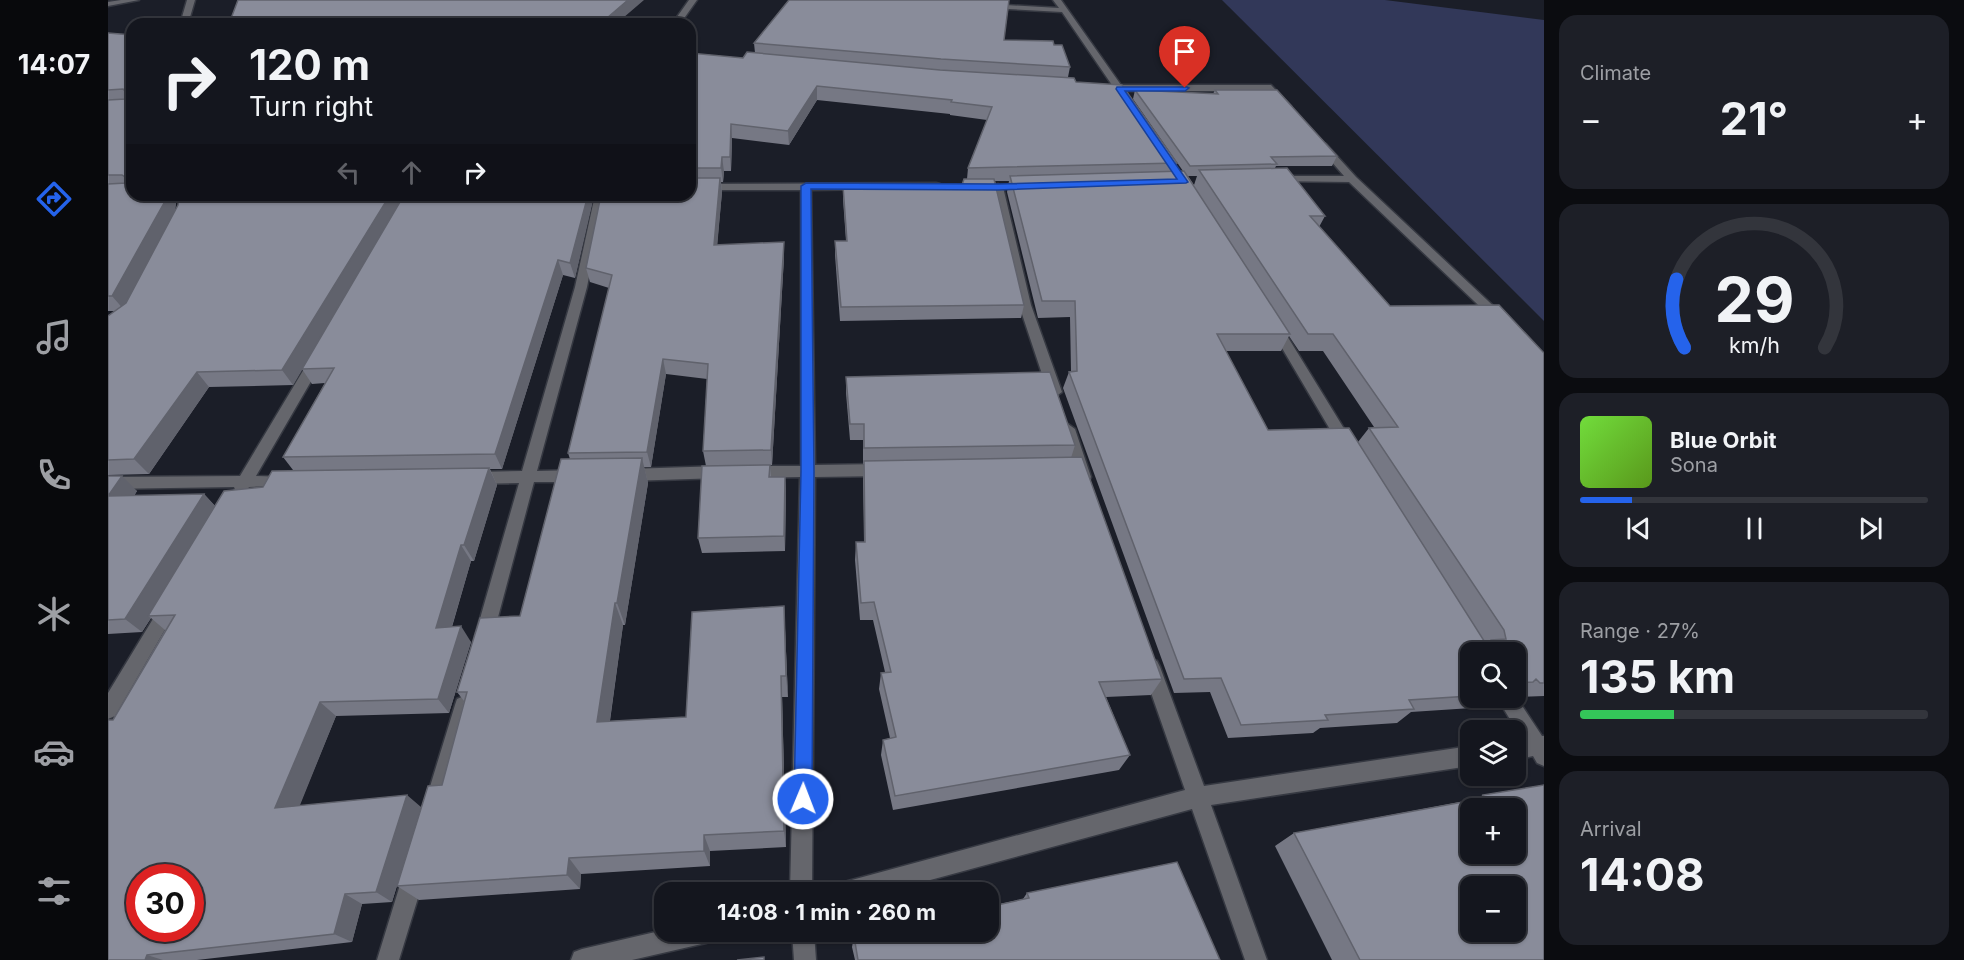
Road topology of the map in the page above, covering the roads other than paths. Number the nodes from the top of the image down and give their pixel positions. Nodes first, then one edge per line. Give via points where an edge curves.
1 (135, 0) edge
2 (191, 0) edge
3 (693, 0) edge
4 (1057, 0) edge
5 (108, 4) edge
6 (981, 6) edge
7 (1064, 10) junction
8 (186, 18) edge
9 (680, 18) edge
10 (1097, 87) edge
11 (1120, 89) junction
12 (1126, 98) edge
13 (1293, 113) edge
14 (1315, 138) edge
15 (1265, 179) edge
16 (1352, 179) junction
17 (806, 186) junction
18 (944, 186) edge
19 (696, 187) edge
20 (998, 187) edge
21 (599, 201) edge
22 (1269, 316) edge
23 (1511, 329) edge
24 (327, 343) edge
25 (1354, 457) edge
26 (903, 470) edge
27 (808, 471) junction
28 (612, 475) edge
29 (588, 476) edge
30 (528, 477) junction
31 (457, 478) edge
32 (304, 481) edge
33 (244, 482) junction
34 (108, 483) edge
35 (1089, 490) edge
36 (232, 502) edge
37 (173, 602) edge
38 (1147, 655) edge
39 (478, 657) edge
40 (468, 691) edge
41 (1513, 708) edge
42 (108, 710) edge
43 (1542, 749) edge
44 (1526, 750) edge
45 (1460, 758) edge
46 (1197, 797) junction
47 (431, 814) edge
48 (418, 859) edge
49 (801, 882) edge
50 (885, 882) edge
51 (662, 942) edge
52 (804, 942) edge
53 (388, 960) edge
54 (582, 960) edge
55 (805, 960) edge
56 (1256, 960) edge

1 - 5 street
2 - 8 street
3 - 9 street
4 - 7 street
6 - 7 street
7 - 11 street
10 - 11 street
11 - 12 street
11 - 13 street via 1271,88
14 - 16 street
15 - 16 street
16 - 23 street
17 - 18 street
17 - 19 street
17 - 27 street
20 - 35 street via 1025,305 1060,408 1075,468
21 - 30 street via 581,287
22 - 25 street
24 - 33 street
26 - 27 street
27 - 28 street
27 - 49 street
29 - 30 street
30 - 31 street
30 - 39 street
32 - 33 street
33 - 34 street
33 - 36 street
37 - 42 street
38 - 46 street
40 - 47 street
41 - 43 street
43 - 44 street
45 - 46 street
46 - 50 street
46 - 56 street
48 - 53 street
51 - 54 street
52 - 55 street

